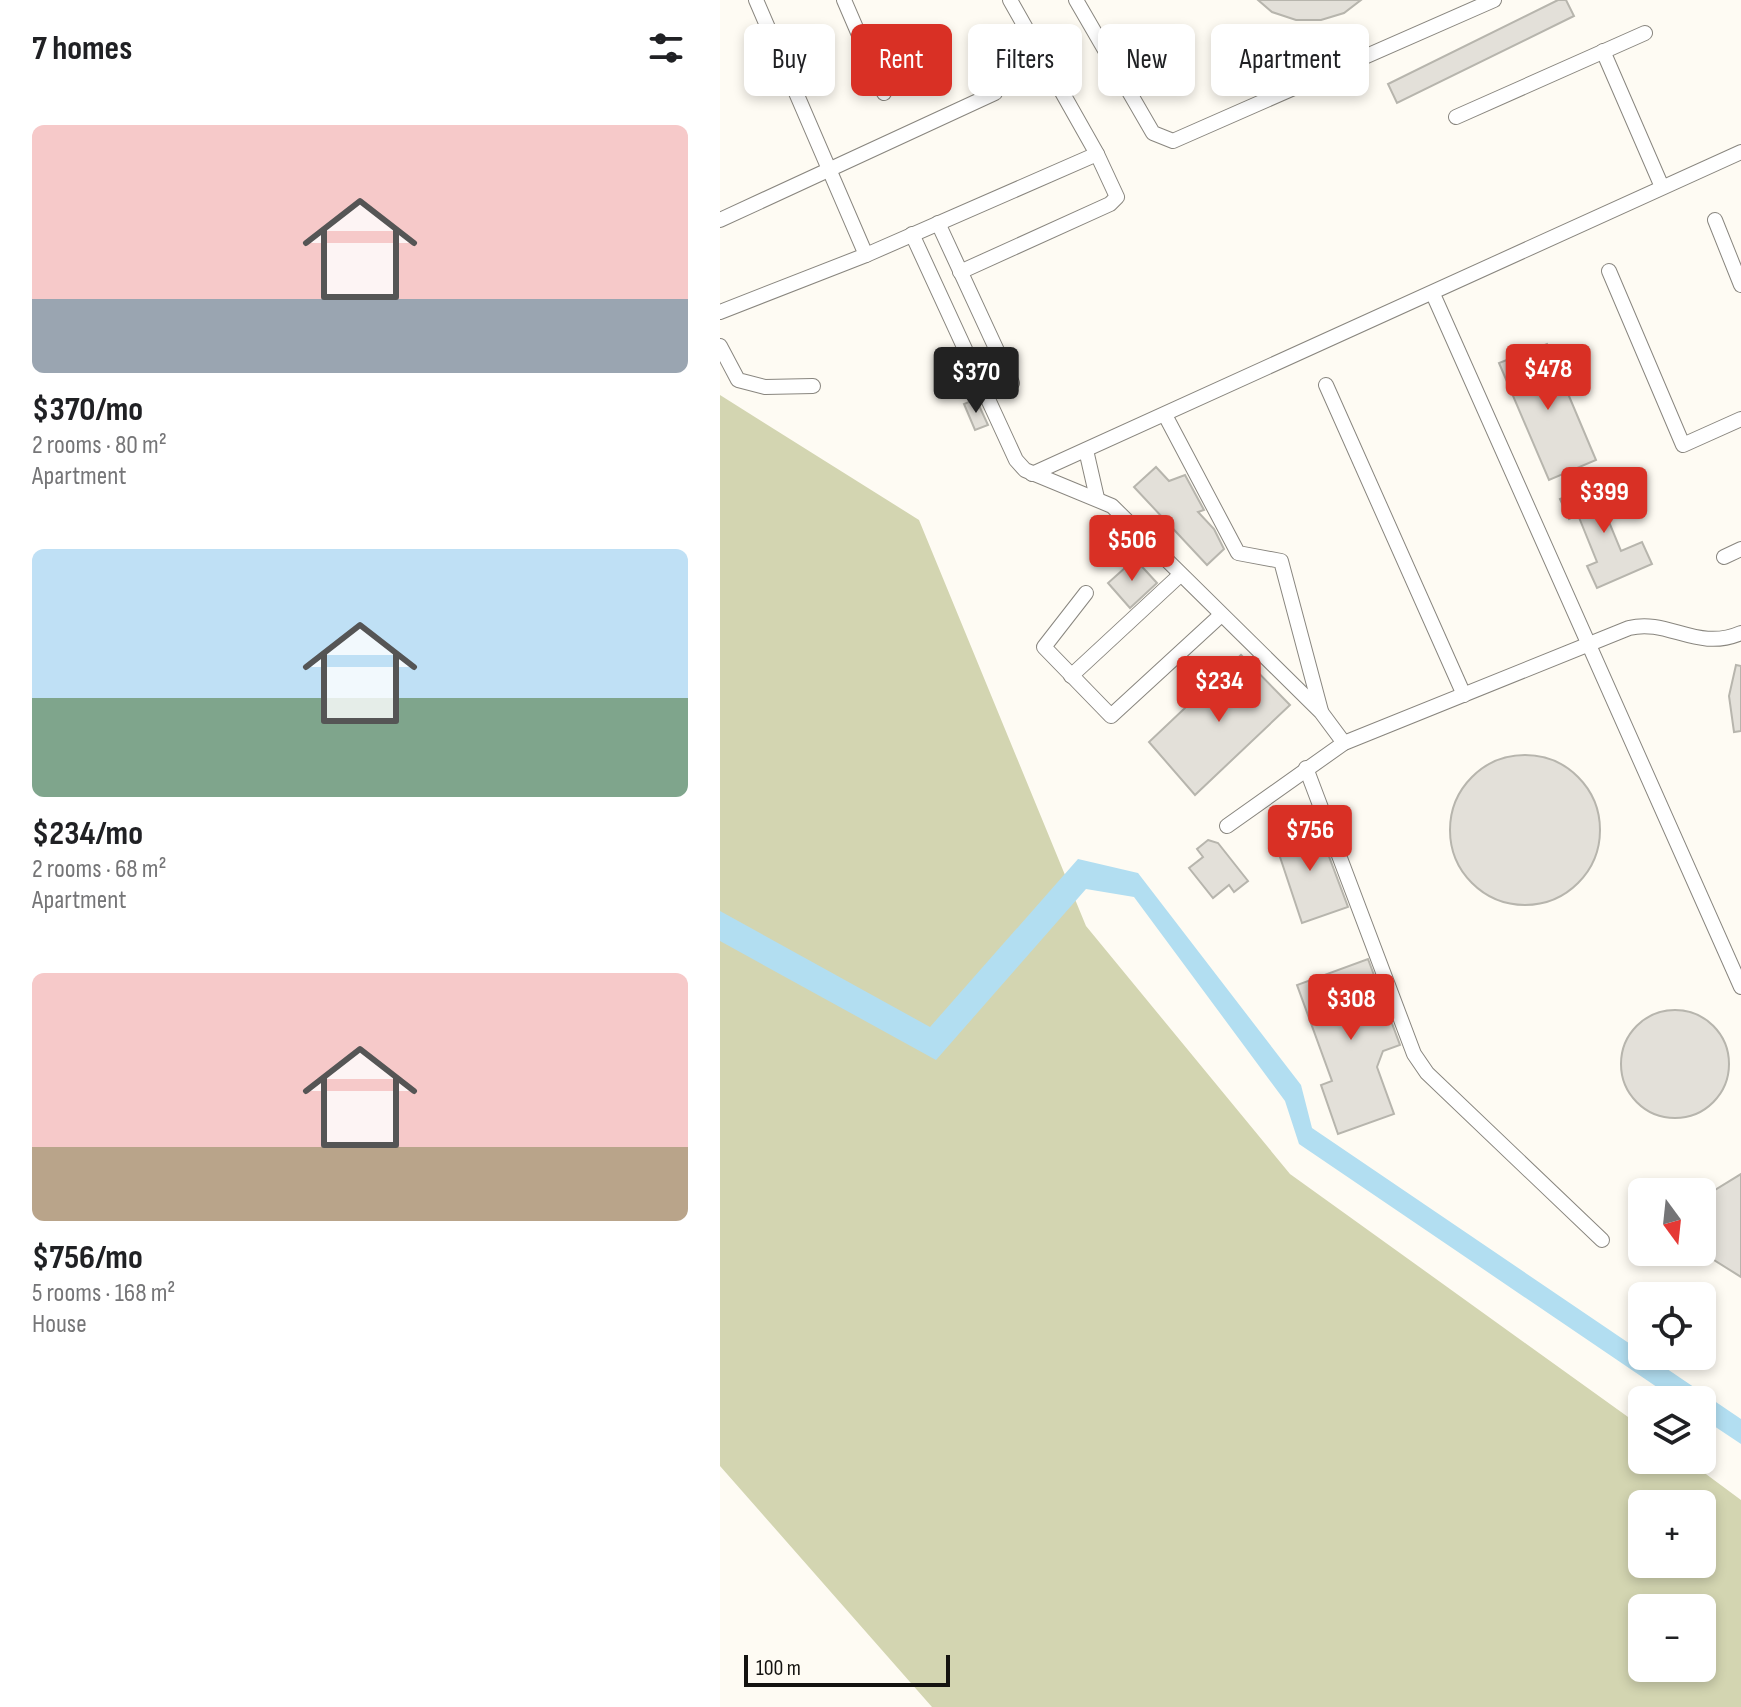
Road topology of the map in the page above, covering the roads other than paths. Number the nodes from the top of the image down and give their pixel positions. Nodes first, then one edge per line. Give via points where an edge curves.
1 (756, 0) edge
2 (844, 0) edge
3 (1010, 0) edge
4 (1076, 0) edge
5 (1494, 0) edge
6 (854, 24) edge
7 (1645, 33) dead end
8 (1603, 51) junction
9 (989, 96) edge
10 (1456, 117) dead end
11 (1741, 152) edge
12 (1097, 154) junction
13 (829, 170) junction
14 (1662, 187) junction
15 (720, 220) edge
16 (1715, 220) dead end
17 (938, 223) junction
18 (912, 234) junction
19 (866, 255) junction
20 (1609, 271) dead end
21 (960, 272) junction
22 (1741, 285) edge
23 (1433, 294) junction
24 (720, 312) edge
25 (720, 346) edge
26 (1012, 383) dead end
27 (1326, 385) dead end
28 (813, 386) dead end
29 (1165, 415) junction
30 (1741, 419) edge
31 (1086, 450) junction
32 (1032, 474) junction
33 (1097, 498) junction
34 (1741, 549) edge
35 (1724, 557) dead end
36 (1180, 575) junction
37 (1086, 593) dead end
38 (1221, 615) junction
39 (1741, 633) edge
40 (1590, 644) junction
41 (1071, 676) junction
42 (1464, 695) junction
43 (1321, 712) junction
44 (1344, 743) junction
45 (1306, 768) junction
46 (1227, 826) dead end
47 (1741, 987) edge
48 (1602, 1240) dead end

1 - 13 lane
2 - 6 lane
3 - 12 lane
4 - 5 lane via 1153,133 1173,141
7 - 8 lane
8 - 10 lane
8 - 14 lane
9 - 13 lane
11 - 14 lane
12 - 17 lane
12 - 21 lane via 1115,187 1117,197 1110,204
13 - 15 lane
13 - 19 lane
14 - 23 lane
16 - 22 lane
17 - 18 lane
17 - 21 lane
18 - 19 lane
18 - 32 lane via 1016,460
19 - 24 lane
20 - 30 lane via 1683,445
21 - 26 lane
23 - 29 lane
23 - 40 lane
25 - 28 lane via 738,380 765,387
27 - 42 lane
29 - 31 lane
29 - 43 lane via 1238,553 1281,561
31 - 32 lane
31 - 33 lane
32 - 33 lane
33 - 36 lane via 1112,506
34 - 35 lane
36 - 38 lane
36 - 41 lane
37 - 41 lane via 1044,647
38 - 41 lane via 1111,716
38 - 43 lane
39 - 40 lane via 1701,641 1640,625
40 - 42 lane
40 - 47 lane
42 - 44 lane
43 - 44 lane
44 - 45 lane
45 - 46 lane
45 - 48 lane via 1414,1054 1427,1073

